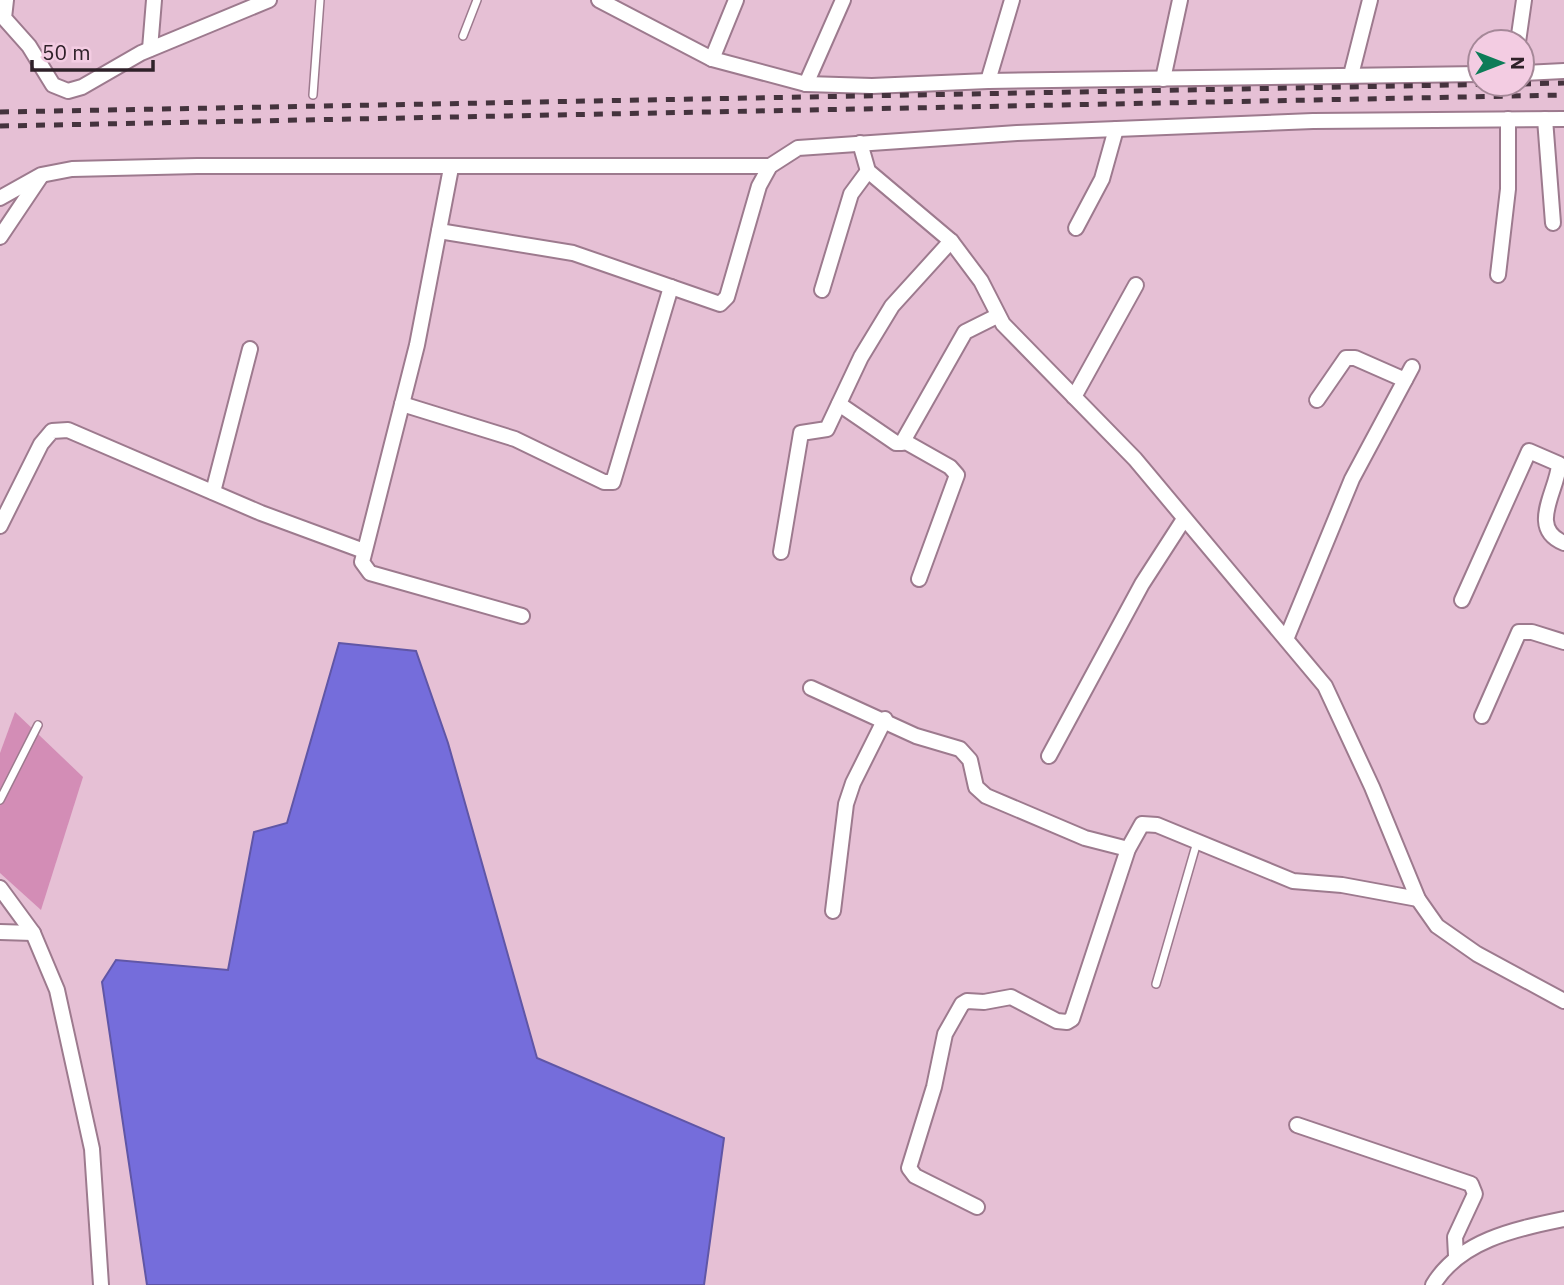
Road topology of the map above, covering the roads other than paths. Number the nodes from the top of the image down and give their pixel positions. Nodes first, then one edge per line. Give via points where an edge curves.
1 (6, 0) edge
2 (154, 0) edge
3 (269, 0) edge
4 (320, 0) edge
5 (477, 0) edge
6 (599, 0) edge
7 (736, 0) edge
8 (843, 0) edge
9 (1012, 0) edge
10 (1180, 0) edge
11 (1370, 0) edge
12 (1524, 0) edge
13 (1520, 28) edge
14 (463, 36) dead end
15 (150, 49) junction
16 (712, 59) junction
17 (1564, 71) edge
18 (1536, 72) edge
19 (1466, 74) edge
20 (1351, 75) junction
21 (1163, 79) junction
22 (988, 81) junction
23 (806, 84) junction
24 (313, 95) dead end
25 (1508, 118) junction
26 (1545, 118) junction
27 (1564, 118) edge
28 (1116, 129) junction
29 (860, 143) junction
30 (770, 166) junction
31 (451, 168) junction
32 (868, 171) junction
33 (41, 175) junction
34 (0, 198) edge
35 (1553, 223) dead end
36 (1076, 228) dead end
37 (439, 231) junction
38 (0, 237) edge
39 (951, 241) junction
40 (1498, 275) dead end
41 (1136, 285) dead end
42 (671, 287) junction
43 (822, 290) dead end
44 (997, 316) junction
45 (250, 349) dead end
46 (1074, 397) junction
47 (1317, 400) dead end
48 (402, 404) junction
49 (839, 404) junction
50 (904, 441) junction
51 (213, 492) junction
52 (1184, 519) junction
53 (0, 526) edge
54 (1564, 543) edge
55 (364, 551) junction
56 (781, 552) dead end
57 (919, 579) dead end
58 (1462, 600) dead end
59 (522, 616) dead end
60 (1286, 637) junction
61 (1564, 642) edge
62 (811, 688) dead end
63 (1482, 716) dead end
64 (885, 719) junction
65 (38, 725) dead end
66 (1049, 756) dead end
67 (0, 800) edge
68 (1197, 842) junction
69 (1128, 849) junction
70 (0, 888) edge
71 (1418, 899) junction
72 (833, 911) dead end
73 (0, 932) edge
74 (33, 933) junction
75 (1156, 984) dead end
76 (1564, 1001) edge
77 (1297, 1125) dead end
78 (977, 1207) dead end
79 (1564, 1219) edge
80 (1456, 1256) junction
81 (101, 1285) edge
82 (1433, 1285) edge

1 - 15 street via 4,19 62,91 82,88
2 - 15 street
3 - 15 street
4 - 24 lane
5 - 14 lane
6 - 16 street
7 - 16 street
8 - 23 street
9 - 22 street
10 - 21 street
11 - 20 street
12 - 13 street
16 - 23 street
17 - 18 street
19 - 20 street
20 - 21 street
21 - 22 street
22 - 23 street
25 - 26 street
25 - 28 street
25 - 40 street via 1508,189
26 - 27 street
26 - 35 street
28 - 29 street
28 - 36 street via 1102,179
29 - 30 street via 798,148
29 - 32 street
30 - 31 street
30 - 42 street via 759,186 724,302 716,304
31 - 33 street via 197,166 72,169
31 - 37 street
32 - 39 street
32 - 43 street via 851,194
33 - 34 street
33 - 38 street
37 - 42 street via 573,253
37 - 48 street
39 - 44 street via 981,281
39 - 49 street via 892,306
41 - 46 street
42 - 48 street via 613,482 604,482 515,439
44 - 46 street
44 - 50 street via 965,332
45 - 51 street
46 - 52 street via 1135,459
47 - 60 street via 1343,359 1349,357 1409,373 1352,479
48 - 55 street
49 - 50 street via 896,443
49 - 56 street via 825,430 801,433
50 - 57 street via 957,475
51 - 53 street via 77,432 59,430 41,444
51 - 55 street
52 - 60 street
52 - 66 street via 1137,594
54 - 58 street via 1553,536 1545,520 1559,464 1529,451
55 - 59 street via 363,567 370,573
60 - 71 street via 1336,705
61 - 63 street via 1520,632
62 - 64 street
64 - 69 street via 916,736 960,748 970,760 981,793 1094,842
64 - 72 street via 846,804
65 - 67 lane
68 - 69 street via 1147,823 1139,827
68 - 71 street via 1293,881
68 - 75 lane
69 - 78 street via 1072,1019 1057,1021 1008,997 984,1003 967,1000 945,1034 909,1168 915,1176
70 - 74 street
71 - 76 street via 1453,940
73 - 74 street
74 - 81 street via 57,990 92,1149
77 - 80 street via 1471,1184 1475,1194 1454,1237
79 - 80 street via 1524,1227
80 - 82 street

